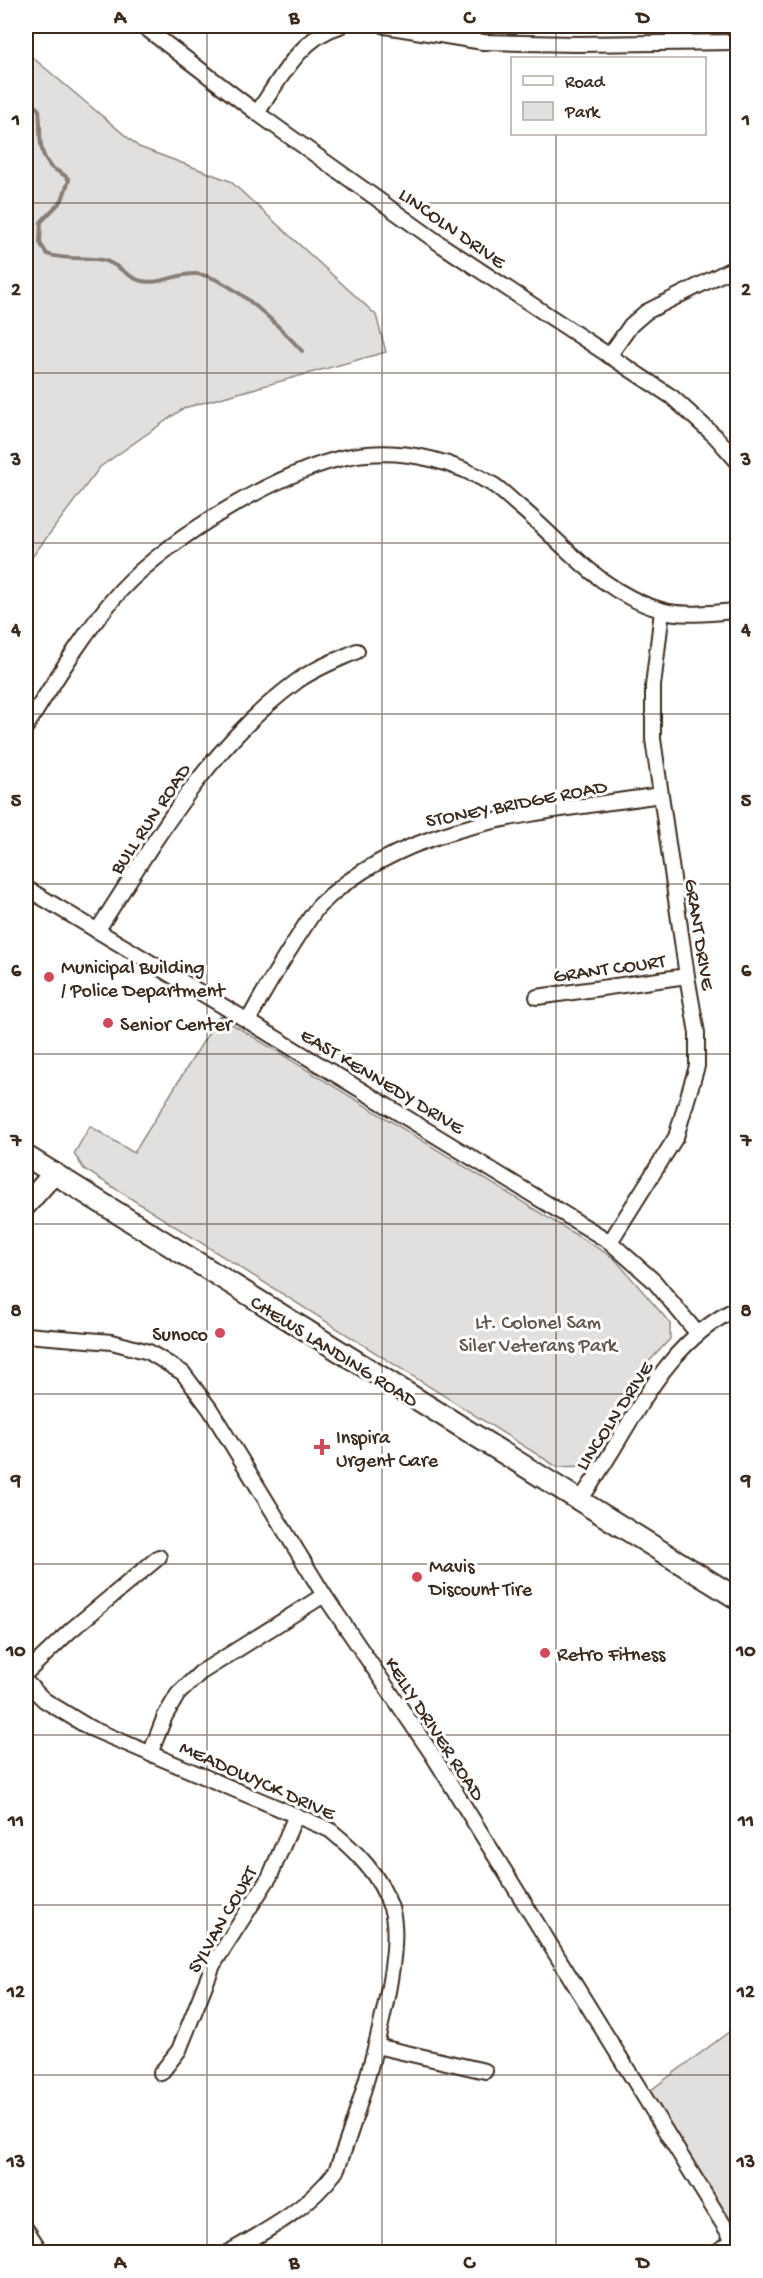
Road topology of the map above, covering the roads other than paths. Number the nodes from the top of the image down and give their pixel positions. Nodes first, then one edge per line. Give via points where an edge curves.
1 (143, 26) edge
2 (340, 26) edge
3 (385, 26) edge
4 (738, 42) edge
5 (576, 51) edge
6 (257, 113) junction
7 (738, 266) edge
8 (609, 356) junction
9 (736, 457) edge
10 (662, 611) junction
11 (738, 611) edge
12 (357, 651) dead end
13 (26, 727) edge
14 (660, 795) junction
15 (26, 888) edge
16 (97, 931) junction
17 (687, 976) junction
18 (537, 997) dead end
19 (248, 1020) junction
20 (26, 1156) edge
21 (54, 1173) junction
22 (26, 1205) edge
23 (610, 1242) junction
24 (738, 1308) edge
25 (698, 1334) junction
26 (26, 1335) edge
27 (579, 1501) junction
28 (159, 1557) dead end
29 (324, 1596) junction
30 (738, 1599) edge
31 (26, 1673) edge
32 (26, 1682) edge
33 (150, 1754) junction
34 (296, 1815) junction
35 (376, 2046) junction
36 (485, 2071) dead end
37 (161, 2073) dead end
38 (26, 2229) edge
39 (735, 2245) edge
40 (41, 2253) edge
41 (229, 2253) edge
42 (716, 2253) edge

1 - 6 street, LINCOLN DRIVE
2 - 6 street via 327,29 309,42
3 - 5 street via 483,42
4 - 5 street
6 - 8 street, LINCOLN DRIVE via 443,246
7 - 8 street via 646,312 631,325
8 - 9 street, LINCOLN DRIVE via 672,397
10 - 11 street
10 - 13 street via 617,592 581,565 493,484 448,463 407,454 366,454 321,462 232,505 167,550 121,590 65,665
10 - 14 street, GRANT DRIVE via 653,686 653,739
12 - 16 street, BULL RUN ROAD via 297,681 236,734 184,794
14 - 17 street, GRANT DRIVE
14 - 19 street, STONEY BRIDGE ROAD via 512,819 424,840 362,869 318,906
15 - 16 street, EAST KENNEDY DRIVE
16 - 19 street, EAST KENNEDY DRIVE
17 - 18 street, GRANT COURT
17 - 23 street, GRANT DRIVE via 698,1033 698,1066 676,1137
19 - 23 street, EAST KENNEDY DRIVE
20 - 21 main road, CHEWS LANDING ROAD
21 - 22 main road
21 - 27 main road, CHEWS LANDING ROAD
23 - 25 street, EAST KENNEDY DRIVE via 654,1281
24 - 25 street, LINCOLN DRIVE via 714,1319
25 - 27 street, LINCOLN DRIVE via 653,1381
26 - 29 street, KELLY DRIVER ROAD via 112,1342 149,1352 183,1373 210,1409
27 - 30 main road, CHEWS LANDING ROAD
28 - 31 street
29 - 33 street via 200,1673 178,1694
29 - 39 street, KELLY DRIVER ROAD via 432,1754
32 - 33 street, MEADOWYCK DRIVE via 44,1700 90,1728
33 - 34 street, MEADOWYCK DRIVE
34 - 35 street, MEADOWYCK DRIVE via 330,1830 360,1854 392,1910 394,1946
34 - 37 street, SYLVAN COURT via 270,1876 213,1965 179,2050
35 - 36 street
35 - 41 street, MEADOWYCK DRIVE via 336,2172 304,2205
38 - 40 street
39 - 42 street

